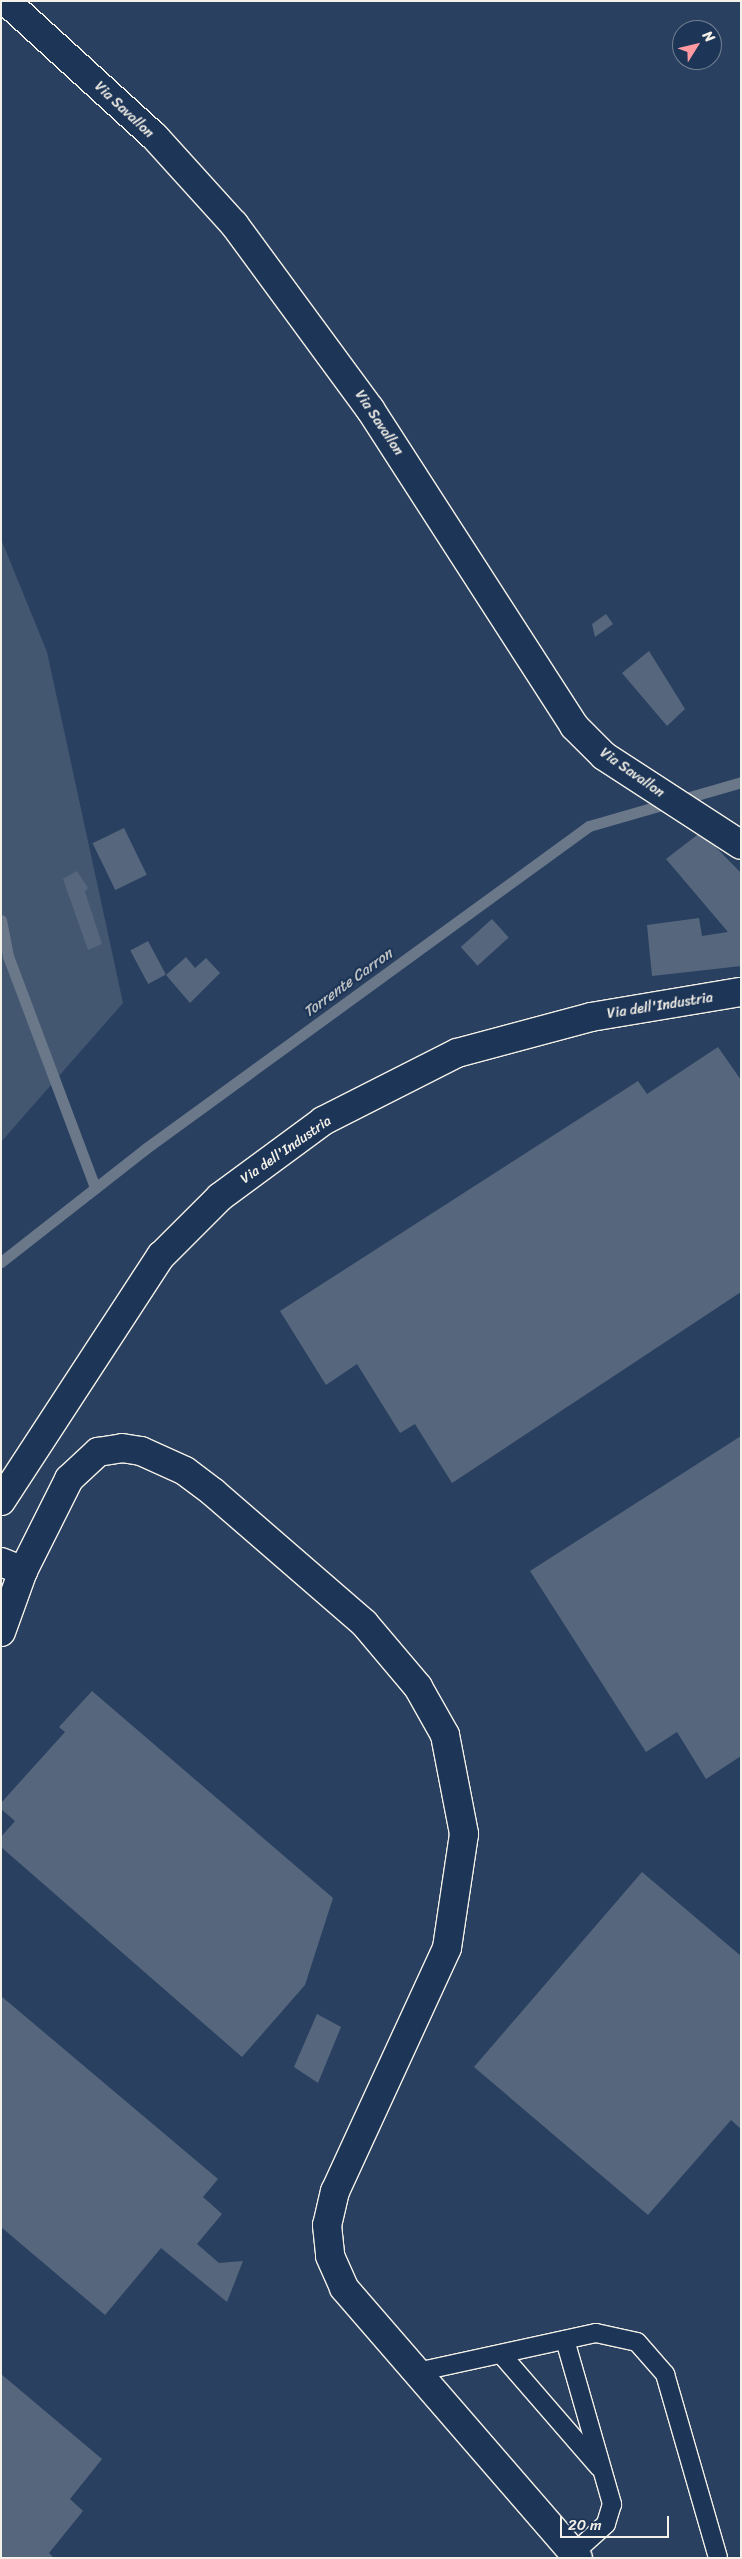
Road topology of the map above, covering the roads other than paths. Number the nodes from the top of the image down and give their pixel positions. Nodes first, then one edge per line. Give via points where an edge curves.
1 (6, 1) edge
2 (741, 845) edge
3 (741, 992) edge
4 (1, 1501) edge
5 (12, 1567) edge
6 (1, 1632) edge
7 (565, 2340) junction
8 (501, 2354) junction
9 (416, 2372) junction
10 (602, 2472) junction
11 (576, 2555) edge
12 (718, 2558) edge

1 - 2 street, Via Savallon via 155,137 234,224 370,409 574,726 604,756
3 - 4 street, Via dell'Industria via 591,1017 457,1053 323,1121 220,1197 161,1256
5 - 6 street
5 - 9 street via 69,1479 98,1452 122,1448 141,1450 185,1472 214,1493 364,1623 418,1687 444,1735 464,1834 447,1948 335,2191 327,2225 330,2256 344,2288
7 - 8 lane
7 - 10 lane
7 - 12 lane via 614,2334 637,2342 665,2374
8 - 9 lane
8 - 10 lane
9 - 11 street
10 - 11 lane via 611,2515

